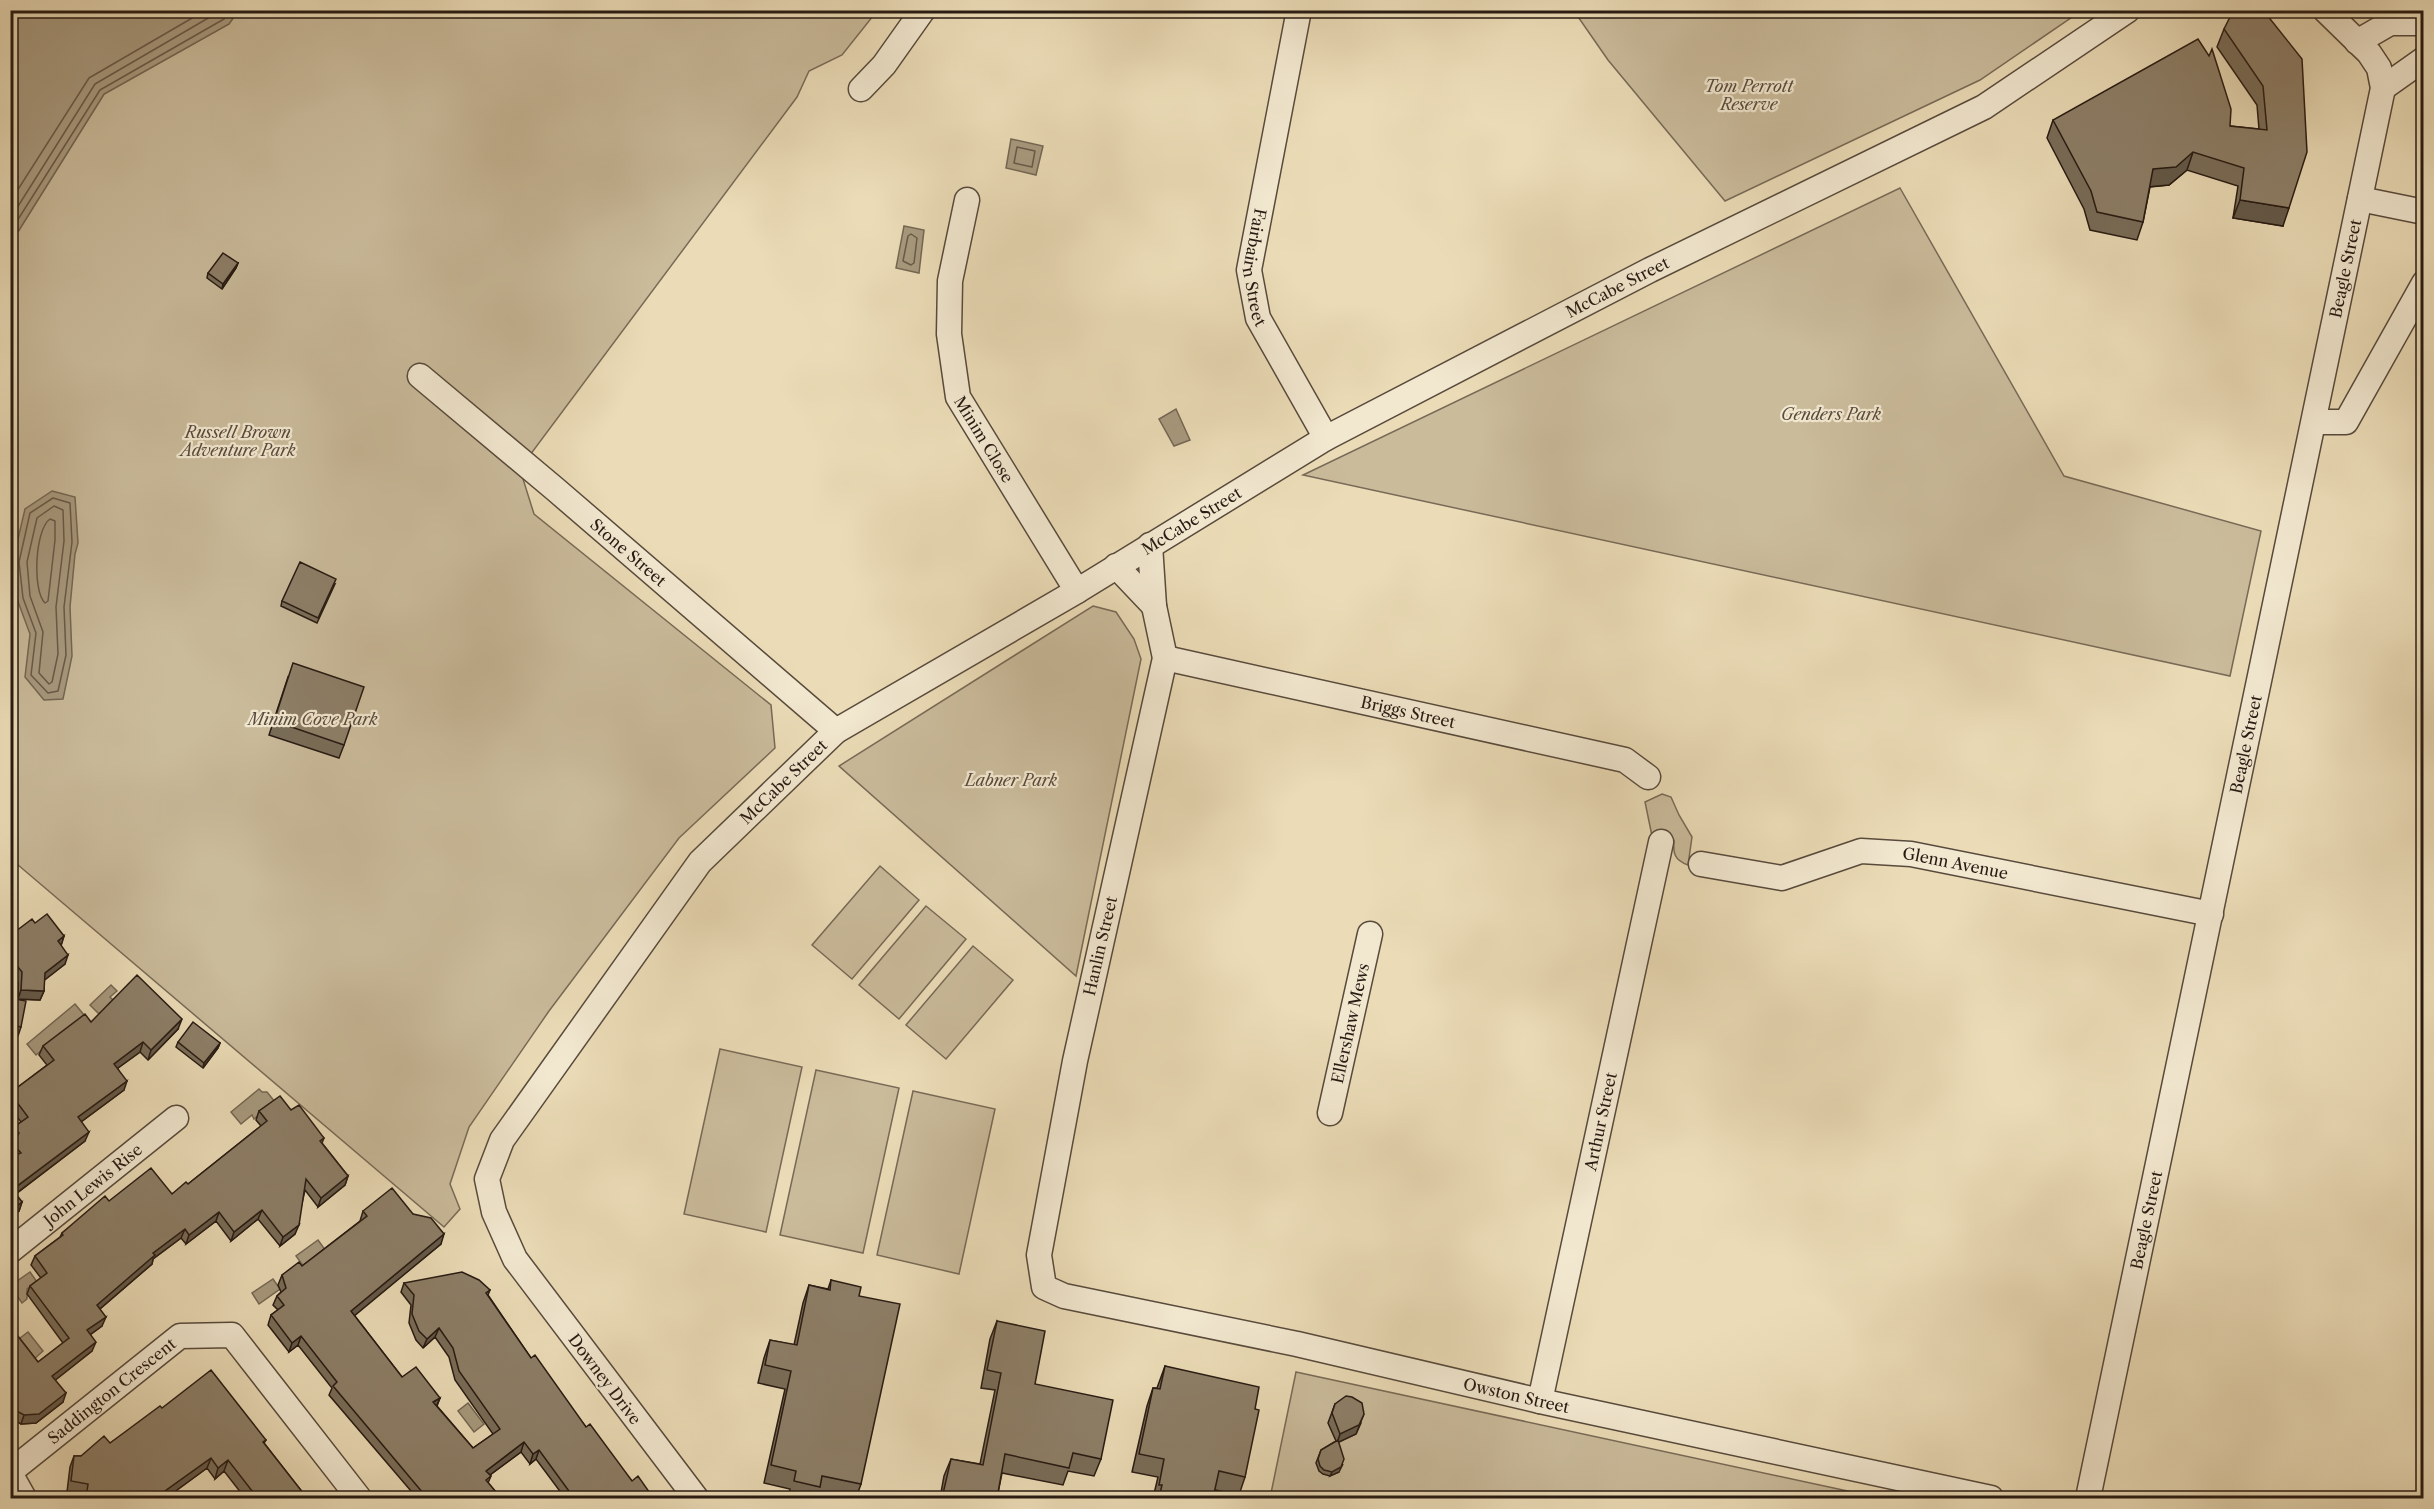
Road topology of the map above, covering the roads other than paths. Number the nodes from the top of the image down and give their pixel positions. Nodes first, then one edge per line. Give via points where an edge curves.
1 (923, 10) edge
2 (1299, 10) edge
3 (2128, 10) edge
4 (2325, 10) edge
5 (2424, 23) edge
6 (2357, 42) junction
7 (2424, 59) edge
8 (2383, 88) junction
9 (861, 89) dead end
10 (2360, 199) junction
11 (967, 200) dead end
12 (2424, 212) edge
13 (2424, 283) edge
14 (420, 376) dead end
15 (2314, 422) junction
16 (1326, 438) junction
17 (1150, 545) junction
18 (1116, 566) junction
19 (1077, 591) junction
20 (1154, 606) junction
21 (1164, 658) junction
22 (836, 731) junction
23 (1648, 777) dead end
24 (1661, 842) dead end
25 (1701, 864) dead end
26 (2211, 914) junction
27 (1370, 934) dead end
28 (1330, 1113) dead end
29 (176, 1118) dead end
30 (10, 1251) edge
31 (515, 1259) joint
32 (1044, 1287) joint
33 (1540, 1401) junction
34 (10, 1473) edge
35 (24, 1498) edge
36 (359, 1498) edge
37 (696, 1498) edge
38 (1991, 1498) edge
39 (2088, 1498) edge

1 - 9 street via 884,65
2 - 16 street, Fairbairn Street via 1249,270 1258,318
3 - 16 street, McCabe Street via 1983,107 1650,270
4 - 6 street
5 - 6 street via 2390,23
6 - 8 street via 2379,69
7 - 8 street
8 - 10 street, Beagle Street
10 - 12 street
10 - 15 street, Beagle Street
11 - 19 street, Minim Close via 950,281 949,334 958,397
13 - 15 street via 2346,422
14 - 22 street, Stone Street
15 - 26 street, Beagle Street
16 - 17 street, McCabe Street
17 - 18 street, McCabe Street
17 - 20 street, Hanlin Street
18 - 19 street, McCabe Street
18 - 20 street
19 - 22 street, McCabe Street
20 - 21 street, Hanlin Street
21 - 23 street, Briggs Street via 1625,760
21 - 32 street, Hanlin Street via 1075,1061 1038,1255
22 - 31 street, McCabe Street via 700,862 502,1140 487,1179 494,1212
24 - 33 street, Arthur Street
25 - 26 street, Glenn Avenue via 1782,878 1861,851 1911,854
26 - 39 street, Beagle Street
27 - 28 street, Ellershaw Mews
29 - 30 street, John Lewis Rise
31 - 37 street, Downey Drive
32 - 33 street, Owston Street via 1064,1296 1297,1344
33 - 38 street, Owston Street
34 - 35 street
34 - 36 street, Saddington Crescent via 180,1336 232,1335

